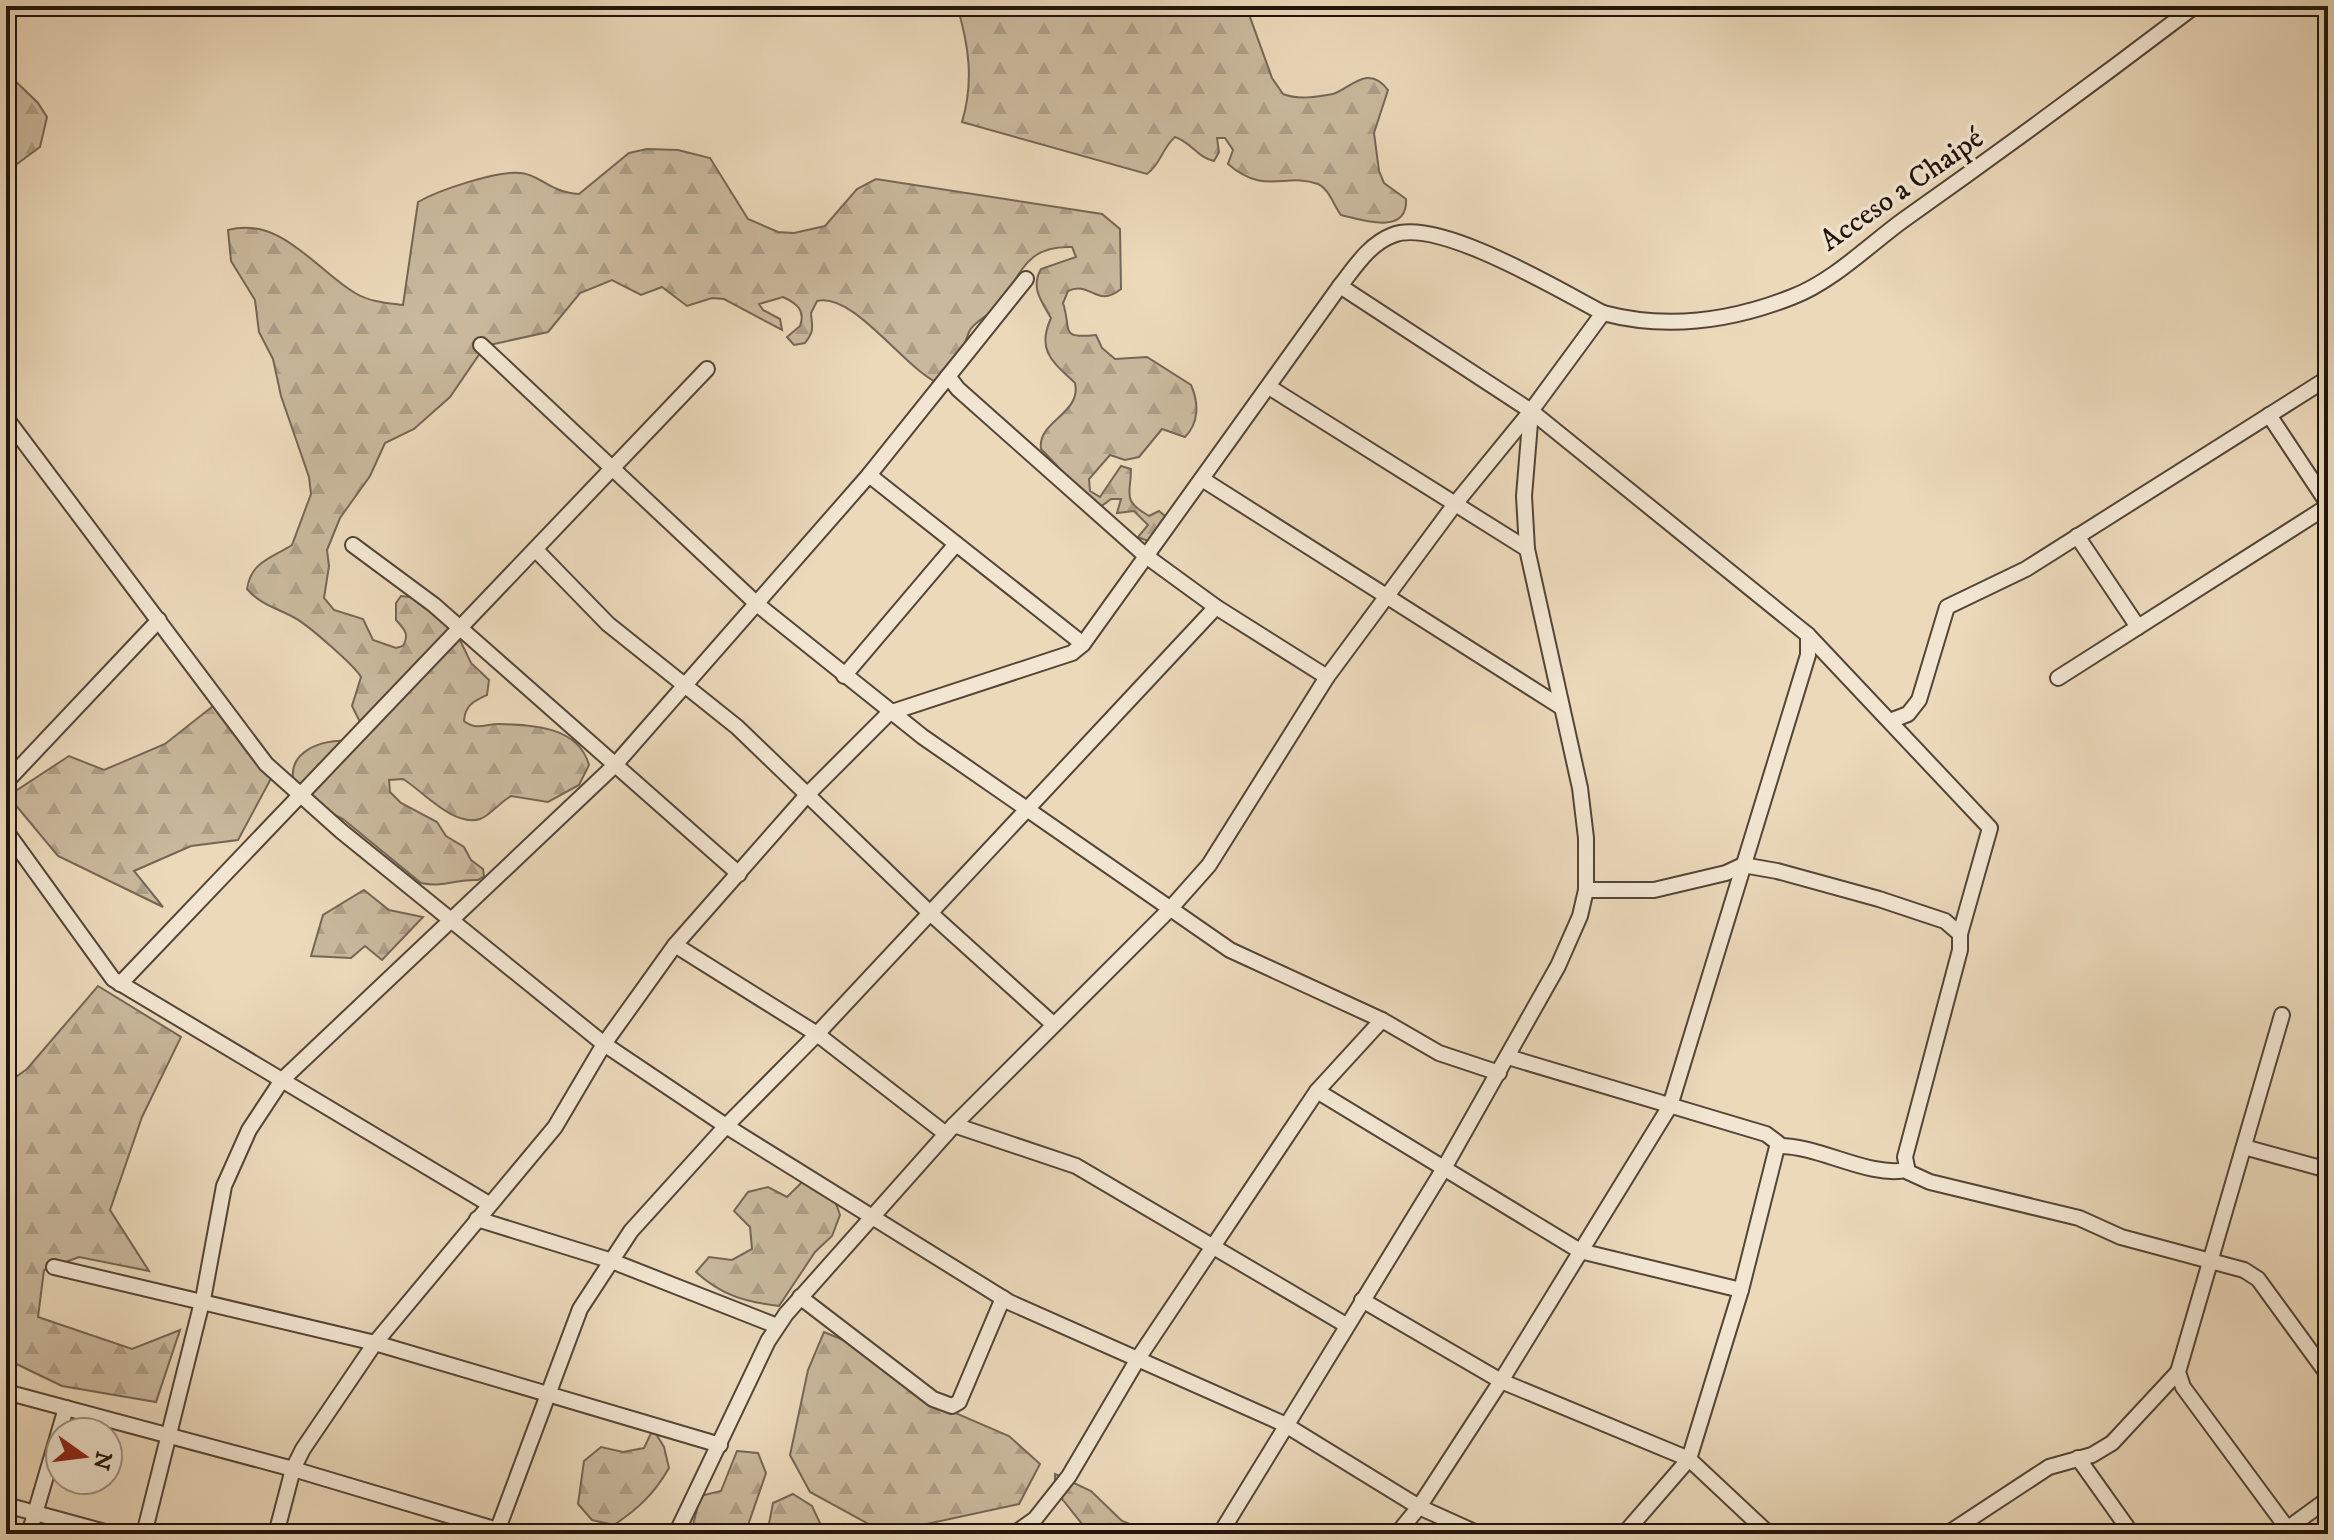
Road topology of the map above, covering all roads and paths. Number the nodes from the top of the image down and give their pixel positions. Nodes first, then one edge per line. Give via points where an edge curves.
1 (2195, 6) edge
2 (1026, 279) dead end
3 (1340, 286) junction
4 (1603, 313) junction
5 (481, 345) dead end
6 (707, 369) dead end
7 (948, 376) junction
8 (2328, 378) edge
9 (1269, 387) junction
10 (1531, 411) junction
11 (2269, 415) junction
12 (6, 418) edge
13 (611, 469) junction
14 (869, 475) junction
15 (1202, 479) junction
16 (1455, 504) junction
17 (2328, 505) edge
18 (2077, 536) junction
19 (956, 544) junction
20 (353, 545) dead end
21 (1527, 549) junction
22 (536, 550) junction
23 (1146, 556) junction
24 (1387, 595) junction
25 (758, 605) junction
26 (1216, 607) junction
27 (159, 620) junction
28 (2138, 627) junction
29 (460, 628) junction
30 (1808, 635) junction
31 (1083, 644) junction
32 (844, 676) junction
33 (1327, 677) junction
34 (2058, 678) dead end
35 (685, 685) junction
36 (1561, 707) junction
37 (889, 713) junction
38 (1890, 721) junction
39 (614, 766) junction
40 (6, 782) edge
41 (807, 795) junction
42 (300, 796) junction
43 (1026, 809) junction
44 (6, 831) edge
45 (1743, 865) junction
46 (739, 874) junction
47 (1586, 890) junction
48 (1170, 909) junction
49 (929, 912) junction
50 (449, 919) junction
51 (1960, 934) junction
52 (675, 945) junction
53 (120, 984) junction
54 (2282, 1015) dead end
55 (1382, 1020) junction
56 (1053, 1024) junction
57 (817, 1034) junction
58 (604, 1044) junction
59 (1508, 1057) junction
60 (1499, 1073) junction
61 (282, 1080) junction
62 (1317, 1091) junction
63 (1670, 1106) junction
64 (726, 1126) junction
65 (950, 1130) junction
66 (1778, 1146) junction
67 (2244, 1147) junction
68 (1443, 1170) junction
69 (1907, 1170) junction
70 (2328, 1170) edge
71 (489, 1204) junction
72 (873, 1217) junction
73 (477, 1219) junction
74 (1214, 1245) junction
75 (1580, 1251) junction
76 (609, 1260) junction
77 (2210, 1263) junction
78 (54, 1267) dead end
79 (1741, 1290) junction
80 (800, 1297) junction
81 (1003, 1298) junction
82 (1362, 1300) junction
83 (202, 1302) junction
84 (1346, 1325) junction
85 (777, 1326) junction
86 (375, 1343) junction
87 (1139, 1357) junction
88 (2325, 1366) edge
89 (2178, 1372) junction
90 (1501, 1381) junction
91 (6, 1392) edge
92 (548, 1393) junction
93 (66, 1408) junction
94 (1284, 1424) junction
95 (168, 1436) junction
96 (720, 1445) junction
97 (2078, 1458) junction
98 (1689, 1459) junction
99 (293, 1469) junction
100 (2328, 1499) edge
101 (6, 1505) edge
102 (1419, 1507) junction
103 (34, 1513) junction
104 (2284, 1531) edge
105 (501, 1533) edge
106 (29, 1534) edge
107 (112, 1534) edge
108 (144, 1534) edge
109 (276, 1534) edge
110 (676, 1534) edge
111 (1014, 1534) edge
112 (1220, 1534) edge
113 (1397, 1534) edge
114 (1479, 1534) edge
115 (1624, 1534) edge
116 (1769, 1534) edge
117 (1947, 1534) edge
118 (2132, 1534) edge

1 - 4 street, Acceso a Chaipé via 2034,129 1795,296 1733,315 1675,324
2 - 7 street
3 - 4 street, Acceso a Chaipé via 1372,247 1394,234 1418,232 1453,238
3 - 9 street, Acceso a Chaipé
3 - 10 street
4 - 10 street
5 - 13 street
6 - 13 street
7 - 14 street
7 - 23 street
8 - 11 street
9 - 15 street, Acceso a Chaipé
9 - 16 street
10 - 16 street
10 - 21 street via 1524,496
10 - 30 street
11 - 17 street
11 - 18 street
12 - 27 street
13 - 22 street
13 - 25 street
14 - 19 street
14 - 25 street
15 - 23 street, Acceso a Chaipé
15 - 24 street
16 - 21 street
16 - 24 street
17 - 28 street
18 - 28 street
18 - 38 street via 2026,569 1947,607 1919,700 1908,714
19 - 31 street
19 - 32 street
20 - 29 street
21 - 36 street
22 - 29 street
22 - 35 street via 608,624
23 - 26 street
23 - 31 street, Acceso a Chaipé
24 - 33 street
24 - 36 street
25 - 32 street
25 - 35 street
26 - 33 street
26 - 43 street
27 - 40 street
27 - 42 street via 266,764
28 - 34 street
29 - 39 street
29 - 42 street
30 - 38 street
30 - 45 street via 1808,655
31 - 37 street via 1072,653
32 - 37 street
33 - 48 street via 1218,852
35 - 39 street
35 - 41 street
36 - 47 street via 1585,826
37 - 41 street
37 - 43 street
38 - 51 street via 1990,828
39 - 46 street
39 - 50 street
41 - 46 street
41 - 49 street
42 - 50 street
42 - 53 street
43 - 48 street
43 - 49 street
44 - 53 street
45 - 47 street via 1654,890
45 - 51 street via 1879,899 1945,921
45 - 63 street
46 - 52 street
47 - 59 street via 1558,966
48 - 55 street via 1230,950
48 - 56 street
49 - 56 street
49 - 57 street
50 - 58 street
50 - 61 street
51 - 69 street via 1955,971 1905,1157
52 - 57 street
52 - 58 street
53 - 61 street
54 - 67 street
55 - 60 street via 1439,1053
55 - 62 street
56 - 65 street
57 - 64 street
57 - 65 street
58 - 64 street
58 - 71 street via 555,1127
59 - 60 street
59 - 63 street
60 - 68 street
61 - 71 street
61 - 83 street via 249,1130 224,1186
62 - 68 street
62 - 74 street
63 - 66 street via 1766,1134
63 - 75 street
64 - 72 street
64 - 76 street
65 - 72 street
65 - 74 street via 1076,1166
66 - 69 street
66 - 79 street
67 - 70 street
67 - 77 street
68 - 75 street
68 - 82 street
69 - 77 street via 1930,1182 2079,1218 2121,1237
71 - 73 street
72 - 80 street
72 - 81 street
73 - 76 street
73 - 86 street
74 - 84 street
74 - 87 street
75 - 79 street
75 - 90 street
76 - 85 street
76 - 92 street via 580,1309
77 - 88 street via 2244,1270 2258,1279
77 - 89 street
78 - 83 street
79 - 98 street
80 - 81 street via 933,1399 952,1406 959,1402
80 - 85 street
81 - 87 street
82 - 84 street
82 - 90 street
83 - 86 street
83 - 95 street
84 - 94 street
85 - 96 street
86 - 92 street
86 - 99 street
87 - 94 street
87 - 111 street via 1069,1476 1035,1519
89 - 97 street via 2112,1443
89 - 104 street via 2183,1387
90 - 98 street
90 - 102 street
91 - 93 street
92 - 96 street
92 - 105 street
93 - 95 street
93 - 103 street
94 - 102 street
94 - 112 street
95 - 99 street
95 - 108 street
96 - 110 street
97 - 117 street via 2049,1467
97 - 118 street
98 - 115 street
98 - 116 street
99 - 105 street
99 - 109 street
100 - 104 street
101 - 103 street
102 - 113 street
102 - 114 street
103 - 106 street
103 - 107 street

